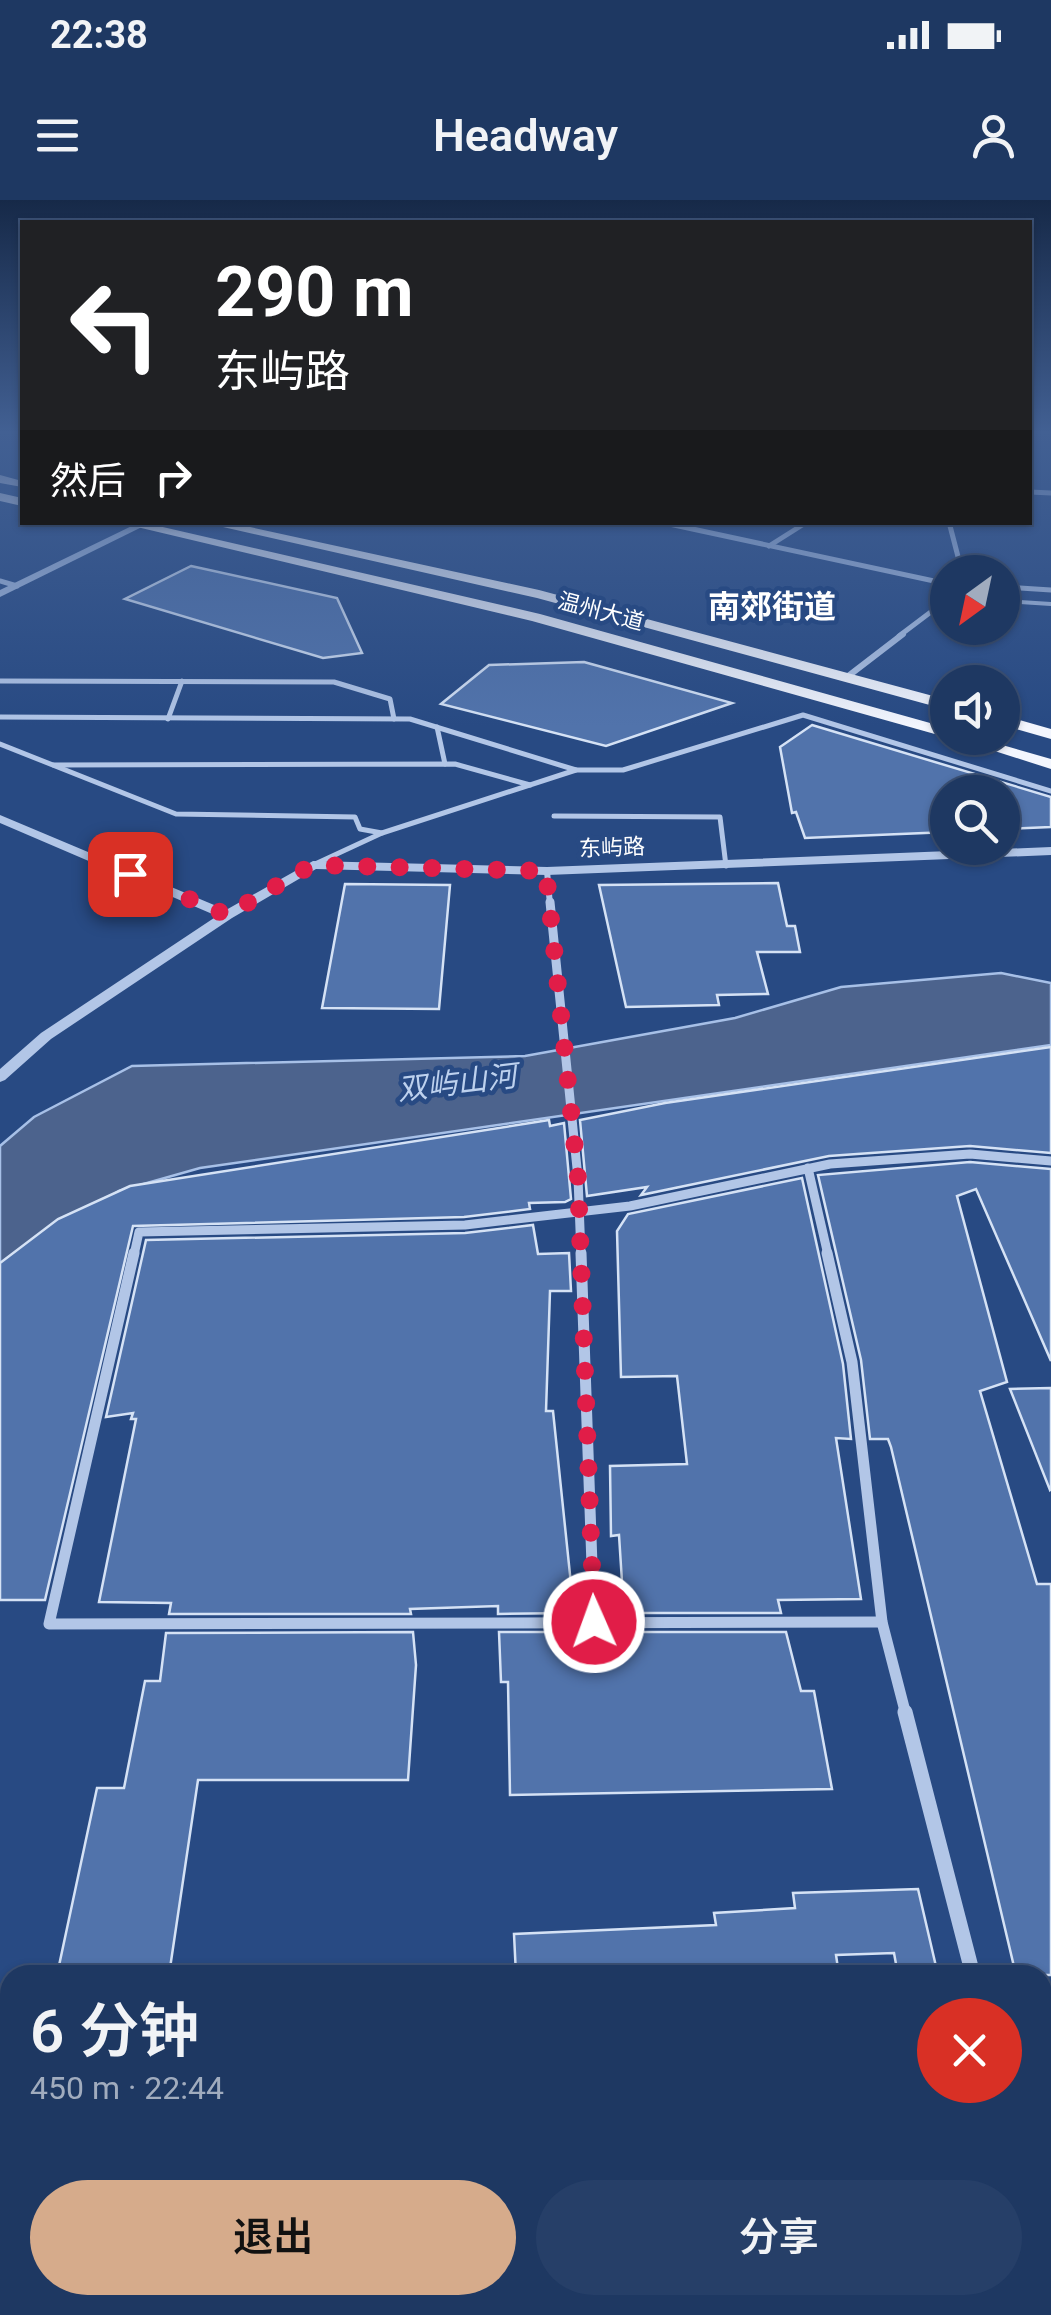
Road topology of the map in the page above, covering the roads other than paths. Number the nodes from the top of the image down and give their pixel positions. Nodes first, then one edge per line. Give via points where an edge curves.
1 (132, 530) edge
2 (168, 530) edge
3 (243, 530) edge
4 (695, 530) edge
5 (795, 530) edge
6 (951, 530) edge
7 (768, 546) junction
8 (958, 555) edge
9 (930, 580) edge
10 (0, 582) edge
11 (17, 586) junction
12 (1020, 588) edge
13 (1051, 590) edge
14 (0, 594) edge
15 (1020, 602) edge
16 (1051, 604) edge
17 (930, 612) edge
18 (847, 676) junction
19 (0, 681) edge
20 (182, 681) junction
21 (930, 700) edge
22 (0, 717) edge
23 (168, 719) junction
24 (394, 719) junction
25 (1020, 725) edge
26 (437, 728) junction
27 (930, 728) edge
28 (1051, 734) edge
29 (0, 744) edge
30 (1020, 755) edge
31 (445, 764) junction
32 (1051, 764) edge
33 (53, 765) junction
34 (576, 770) junction
35 (530, 785) junction
36 (1051, 790) edge
37 (554, 816) dead end
38 (0, 820) edge
39 (382, 833) junction
40 (1051, 852) edge
41 (312, 865) junction
42 (726, 866) junction
43 (546, 871) junction
44 (227, 915) junction
45 (0, 1077) edge
46 (1051, 1161) edge
47 (808, 1168) junction
48 (579, 1214) junction
49 (594, 1622) junction
50 (882, 1622) junction
51 (970, 1965) edge

1 - 11 street
2 - 27 main road, 温州大道 via 535,616
3 - 18 main road, 温州大道 via 504,586
4 - 7 street
5 - 7 street
6 - 8 street
7 - 9 street
10 - 11 street
11 - 14 street
12 - 13 street
15 - 16 lane
17 - 18 street
18 - 21 main road, 温州大道
19 - 20 lane
20 - 23 lane
20 - 24 lane via 334,682 390,698
22 - 23 lane
23 - 24 lane
24 - 26 lane
25 - 28 main road
26 - 31 lane
26 - 34 lane
29 - 33 lane
30 - 32 main road
31 - 33 lane
31 - 35 lane
33 - 39 lane via 176,814 355,817 360,829
34 - 35 lane
34 - 36 lane via 623,770 803,715
35 - 39 lane
37 - 42 lane via 720,817
38 - 44 street
39 - 41 lane
40 - 42 street, 东屿路
41 - 43 street, 东屿路
41 - 44 street
42 - 43 street, 东屿路
43 - 48 street
44 - 45 street via 46,1036
46 - 47 street via 970,1154
47 - 48 street
47 - 50 street via 852,1362
48 - 49 street
48 - 49 street via 466,1225 139,1232 49,1624
49 - 50 street
50 - 51 street

